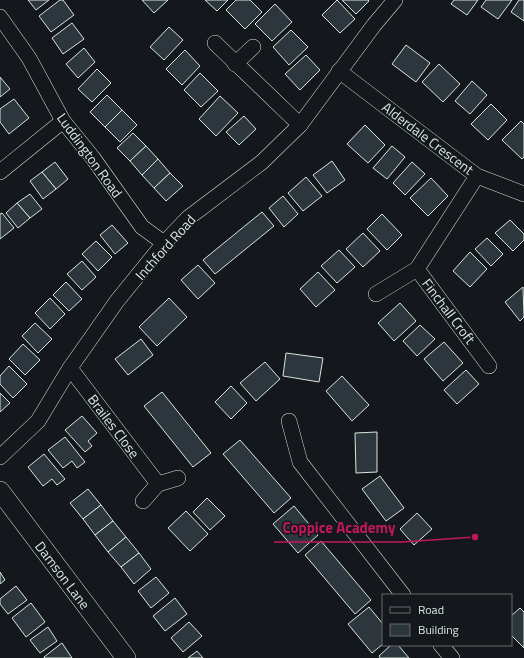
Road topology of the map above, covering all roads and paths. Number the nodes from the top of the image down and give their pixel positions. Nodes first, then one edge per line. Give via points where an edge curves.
1 (395, 0) edge
2 (0, 18) edge
3 (215, 42) dead end
4 (253, 47) dead end
5 (235, 64) junction
6 (339, 71) junction
7 (63, 121) junction
8 (300, 125) junction
9 (0, 172) edge
10 (477, 176) junction
11 (524, 194) edge
12 (164, 243) junction
13 (417, 269) junction
14 (376, 294) dead end
15 (489, 366) dead end
16 (70, 368) junction
17 (289, 421) dead end
18 (0, 456) edge
19 (178, 478) dead end
20 (158, 484) junction
21 (0, 492) edge
22 (143, 501) dead end
23 (402, 594) edge
24 (443, 646) edge
25 (126, 658) edge
26 (452, 658) edge

1 - 6 street, Inchford Road
2 - 7 street, Luddington Road via 29,58
3 - 5 street
4 - 5 street
5 - 8 street
6 - 8 street, Inchford Road
6 - 10 street, Alderdale Crescent
7 - 9 street
7 - 12 street, Luddington Road via 142,227
8 - 12 street, Inchford Road via 262,162 188,218
10 - 11 street, Alderdale Crescent
10 - 13 street, Finchall Croft
12 - 16 street, Inchford Road
13 - 14 street
13 - 15 street, Finchall Croft
16 - 18 street, Inchford Road via 38,421
16 - 20 street, Brailes Close
17 - 23 street via 300,462
19 - 20 street
20 - 22 street
21 - 25 street, Damson Lane
24 - 26 street

